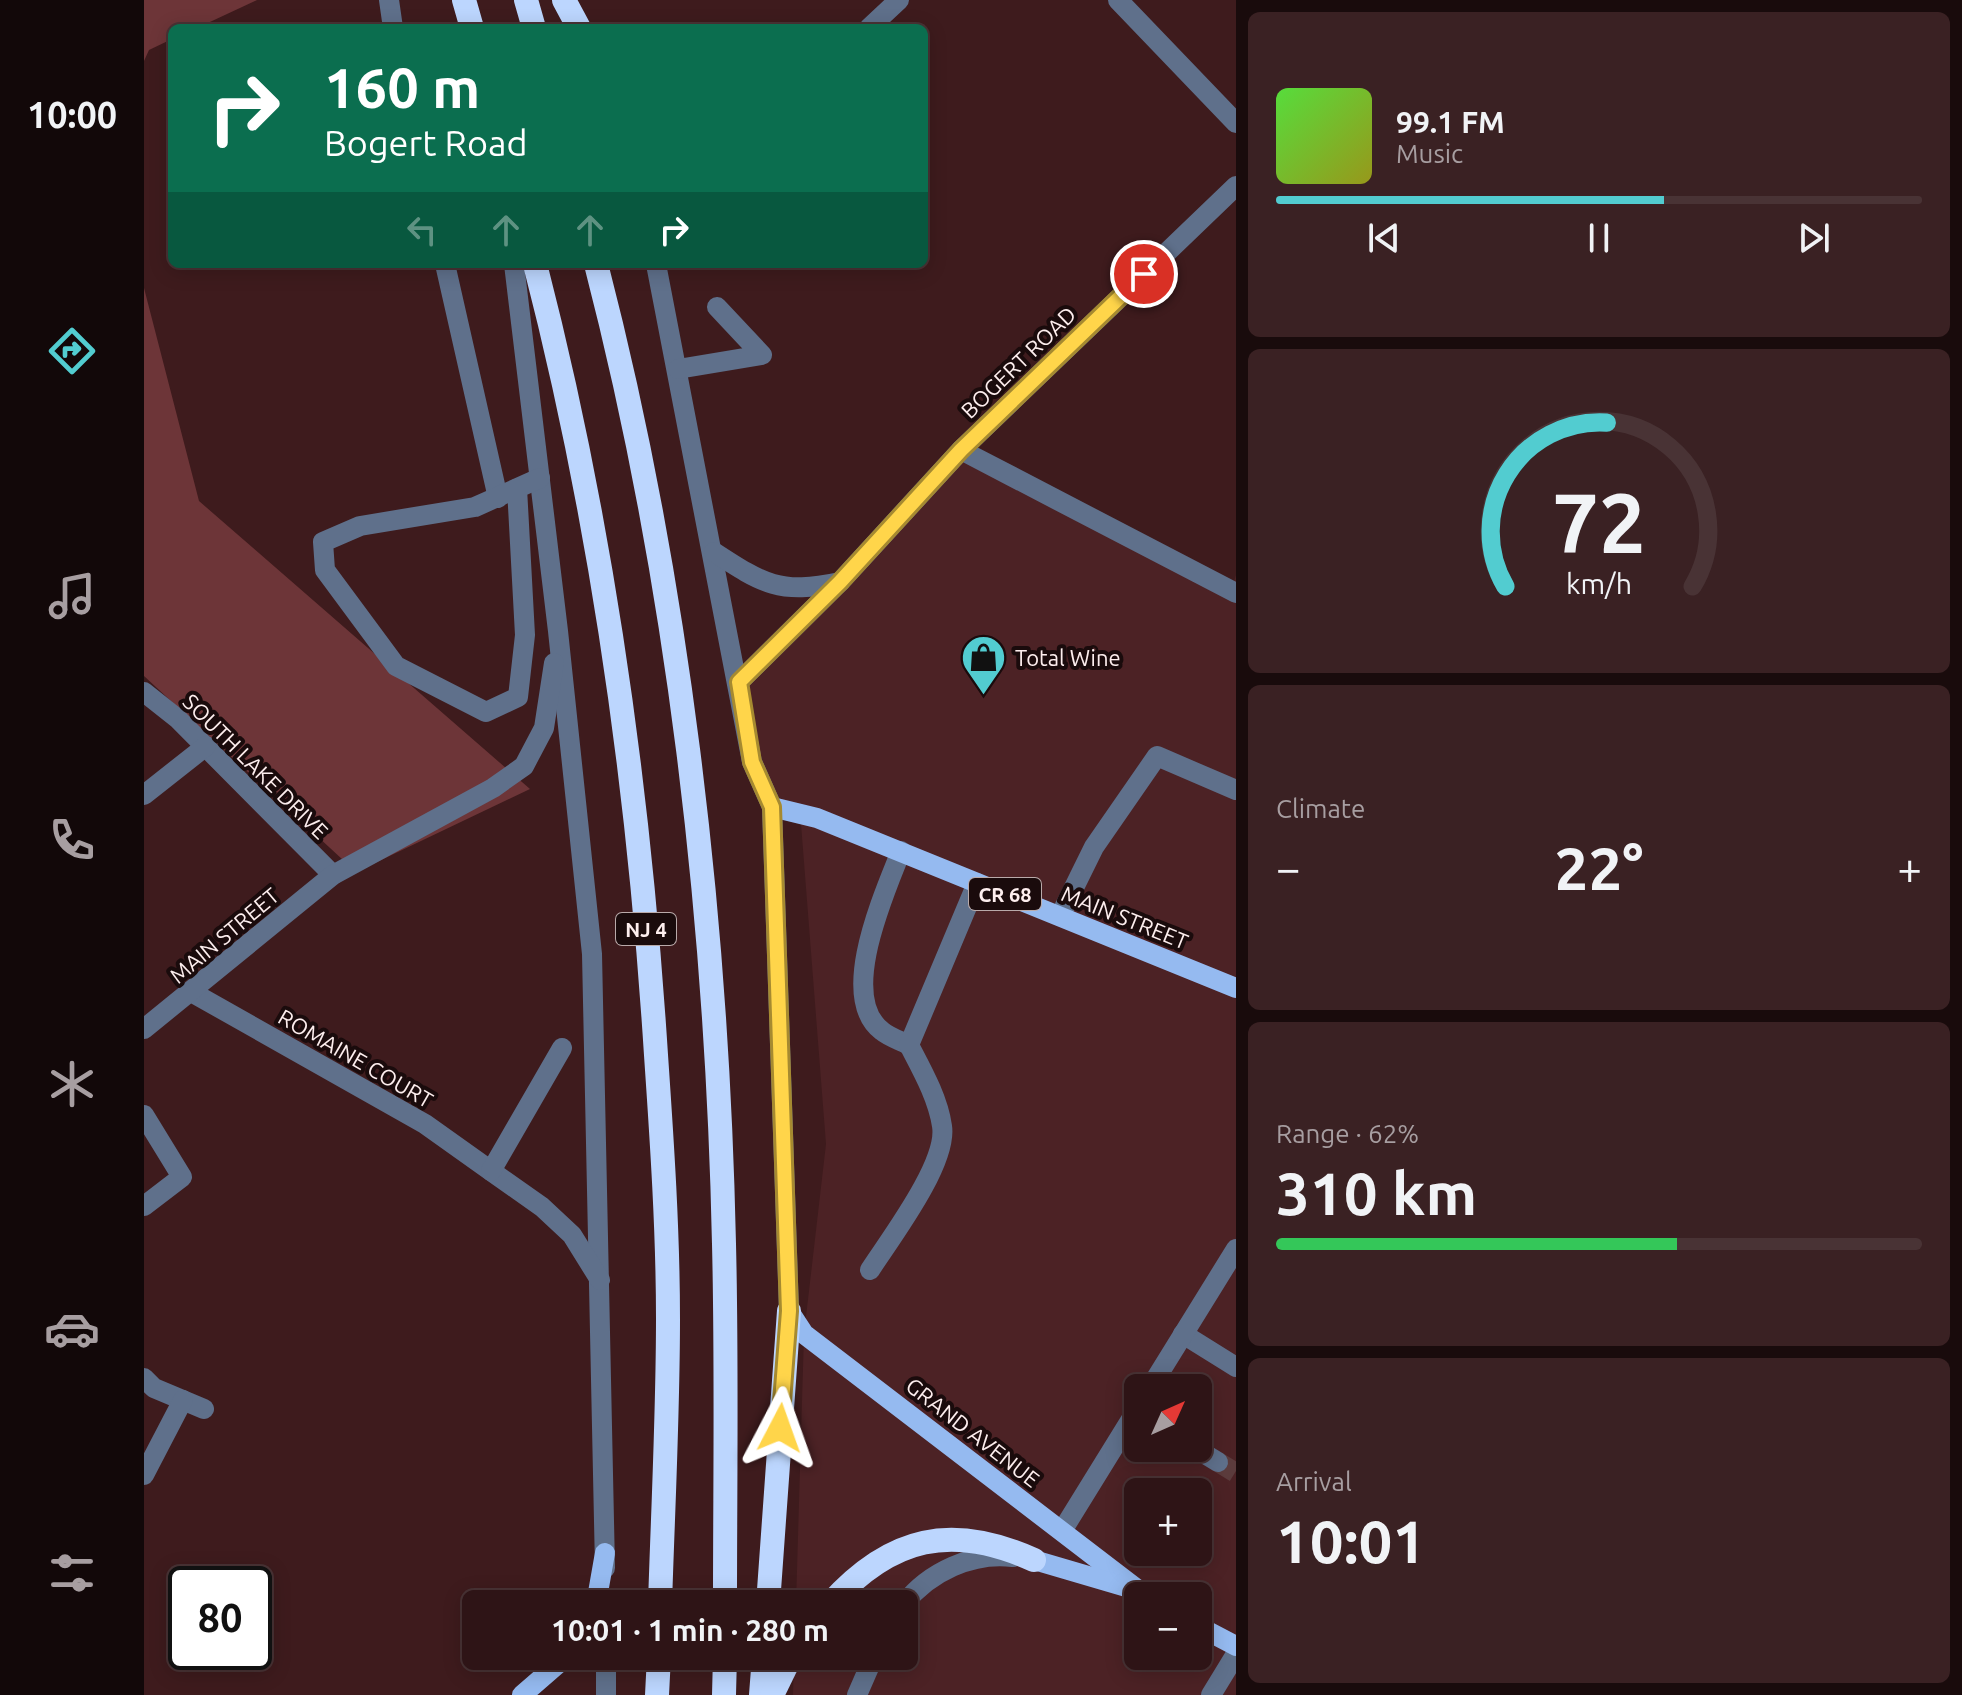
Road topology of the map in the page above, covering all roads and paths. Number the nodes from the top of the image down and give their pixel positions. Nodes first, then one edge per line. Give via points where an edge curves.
1 (389, 0) edge
2 (464, 0) edge
3 (526, 0) edge
4 (564, 0) edge
5 (899, 0) edge
6 (1118, 0) edge
7 (392, 24) edge
8 (471, 24) edge
9 (533, 24) edge
10 (577, 24) edge
11 (873, 24) edge
12 (1236, 123) edge
13 (1236, 186) edge
14 (446, 268) edge
15 (514, 268) edge
16 (536, 268) edge
17 (597, 268) edge
18 (657, 268) edge
19 (717, 307) dead end
20 (678, 369) junction
21 (961, 450) junction
22 (540, 478) junction
23 (517, 488) junction
24 (498, 498) junction
25 (714, 552) junction
26 (840, 582) junction
27 (1236, 593) edge
28 (558, 631) junction
29 (739, 682) junction
30 (144, 692) edge
31 (206, 746) junction
32 (1236, 790) edge
33 (144, 795) edge
34 (772, 807) junction
35 (901, 851) junction
36 (333, 875) junction
37 (977, 883) junction
38 (1060, 916) junction
39 (1236, 988) edge
40 (193, 993) junction
41 (144, 1029) edge
42 (909, 1045) junction
43 (562, 1048) dead end
44 (144, 1115) edge
45 (491, 1171) junction
46 (144, 1206) edge
47 (1236, 1249) edge
48 (870, 1270) dead end
49 (600, 1280) junction
50 (789, 1311) junction
51 (1183, 1334) junction
52 (1236, 1367) edge
53 (1159, 1374) edge
54 (144, 1378) edge
55 (183, 1400) junction
56 (204, 1409) dead end
57 (1124, 1432) edge
58 (1212, 1458) edge
59 (1218, 1462) tunnel mouth
60 (144, 1475) edge
61 (1062, 1531) junction
62 (605, 1553) junction
63 (1034, 1560) junction
64 (1126, 1582) edge
65 (1124, 1588) edge
66 (598, 1590) edge
67 (605, 1590) edge
68 (660, 1590) edge
69 (725, 1590) edge
70 (769, 1590) edge
71 (847, 1590) edge
72 (918, 1592) edge
73 (1212, 1633) edge
74 (1236, 1646) edge
75 (1236, 1654) edge
76 (551, 1670) edge
77 (606, 1670) edge
78 (658, 1670) edge
79 (725, 1670) edge
80 (763, 1670) edge
81 (784, 1670) edge
82 (868, 1670) edge
83 (522, 1695) edge
84 (606, 1695) edge
85 (657, 1695) edge
86 (724, 1695) edge
87 (761, 1695) edge
88 (772, 1695) edge
89 (857, 1695) edge
90 (1211, 1695) edge

1 - 7 street
2 - 8 highway
3 - 9 highway
4 - 10 highway
5 - 11 street
6 - 12 street
13 - 21 street, BOGERT ROAD
14 - 24 street
15 - 22 street
16 - 68 highway, NJ 4 via 580,450 609,619 651,974 668,1318
17 - 69 highway, NJ 4 via 641,467 697,827 724,1244
18 - 20 street
19 - 20 street via 762,355
20 - 25 street
21 - 26 street, BOGERT ROAD
21 - 27 street
22 - 23 street
22 - 28 street
23 - 24 street
23 - 24 street via 525,635 518,697 486,712 396,666 325,570 323,542 360,526 475,507
25 - 26 street via 757,581 803,590
25 - 29 street
26 - 29 street, BOGERT ROAD
28 - 36 street, MAIN STREET via 544,728 524,766
28 - 49 street via 592,954
29 - 34 street via 752,762
30 - 31 street, SOUTH LAKE DRIVE
31 - 33 street
31 - 36 street, SOUTH LAKE DRIVE
32 - 38 street via 1157,756 1094,847
34 - 35 main road, MAIN STREET / CR 68 via 800,811
34 - 50 street
35 - 37 main road, MAIN STREET / CR 68
35 - 42 street via 866,942 864,1001 880,1031
36 - 40 street, MAIN STREET
37 - 38 main road, MAIN STREET / CR 68
37 - 42 street
38 - 39 main road, MAIN STREET / CR 68
40 - 41 street, MAIN STREET
40 - 45 street, ROMAINE COURT via 425,1124
42 - 48 street via 943,1129 932,1173
43 - 45 street
44 - 46 street via 182,1177
45 - 49 street, ROMAINE COURT via 572,1235
47 - 51 street
49 - 62 street
50 - 61 main road, GRAND AVENUE via 804,1334
50 - 70 highway
51 - 52 street
51 - 53 street
54 - 55 street
55 - 56 street
55 - 60 street
57 - 61 street
58 - 59 street
61 - 64 main road, GRAND AVENUE
62 - 66 main road
62 - 67 street
63 - 65 main road, GRAND AVENUE
63 - 71 highway via 973,1538 928,1540 890,1555
63 - 72 street via 998,1555 968,1560 939,1573
73 - 74 main road
75 - 90 street
76 - 83 main road
77 - 84 street
78 - 85 highway
79 - 86 highway
80 - 87 highway
81 - 88 highway
82 - 89 street

